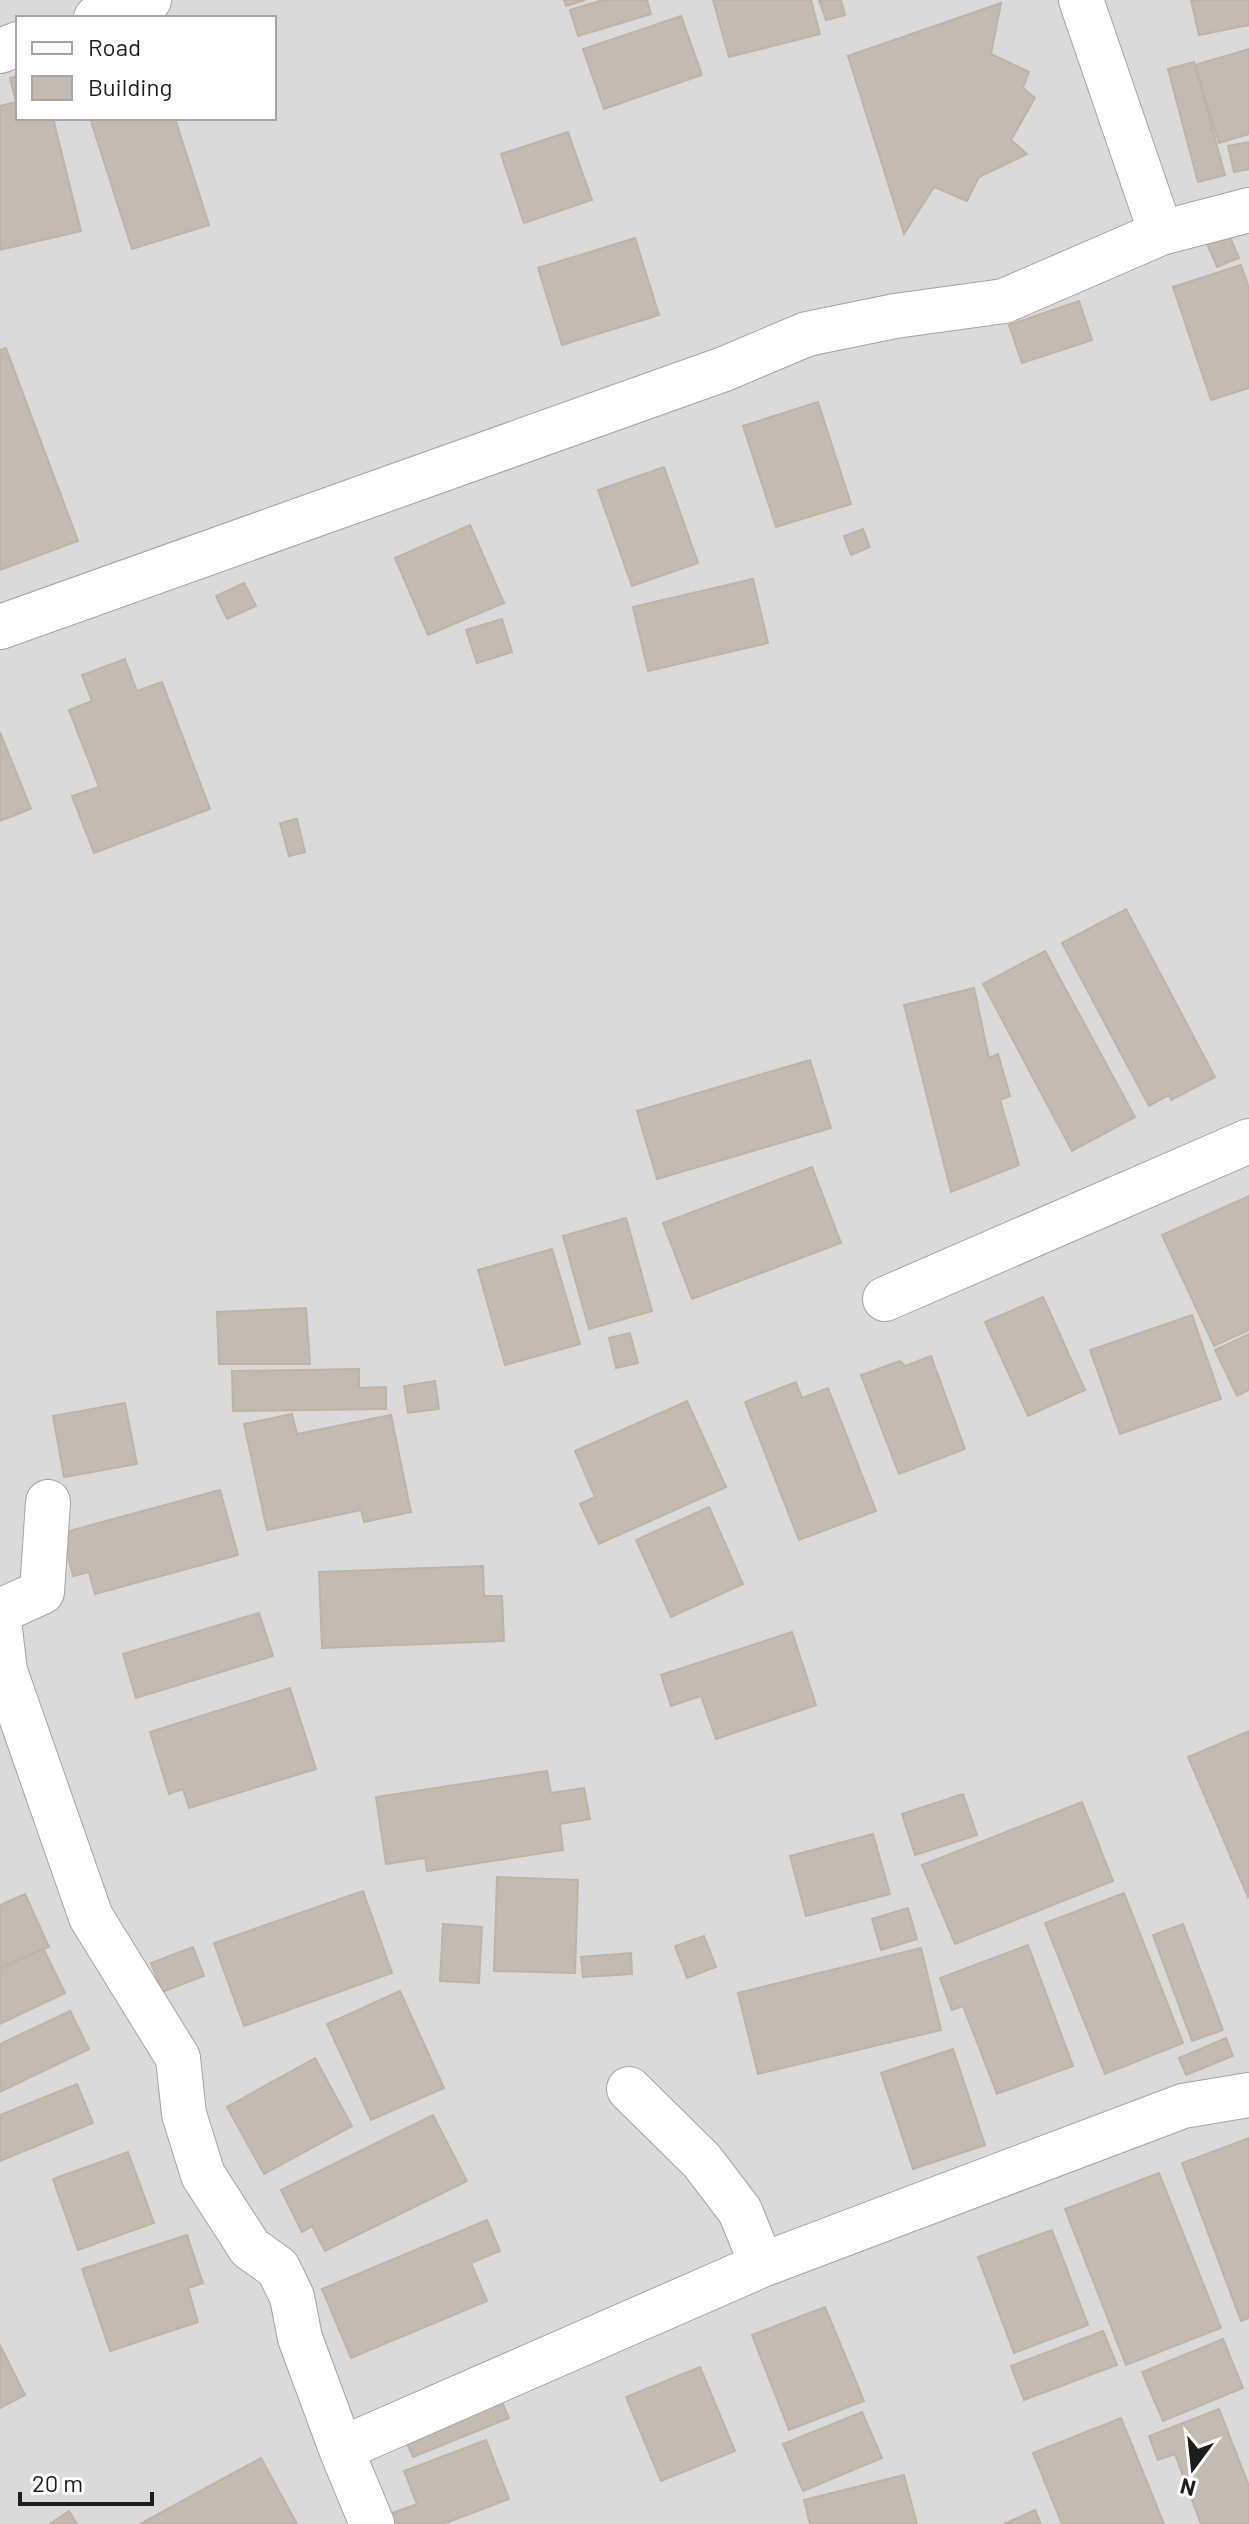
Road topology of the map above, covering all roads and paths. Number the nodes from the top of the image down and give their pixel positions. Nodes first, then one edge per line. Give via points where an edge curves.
1 (149, 0) edge
2 (1081, 0) edge
3 (102, 16) edge
4 (1249, 210) edge
5 (1161, 233) junction
6 (0, 627) edge
7 (1249, 1141) edge
8 (885, 1299) dead end
9 (48, 1502) dead end
10 (0, 1611) edge
11 (0, 1629) edge
12 (629, 2089) dead end
13 (1249, 2095) edge
14 (762, 2265) junction
15 (341, 2449) junction
16 (372, 2524) edge

1 - 3 street
2 - 5 street
4 - 5 street
5 - 6 street via 1004,301 807,334 724,369
7 - 8 street
9 - 10 street via 42,1592
11 - 15 street via 5,1671 91,1917 178,2058 184,2114 203,2175 250,2248 278,2268 292,2297 300,2338
12 - 14 street via 702,2161 740,2211
13 - 14 street via 1183,2106
14 - 15 street
15 - 16 street

